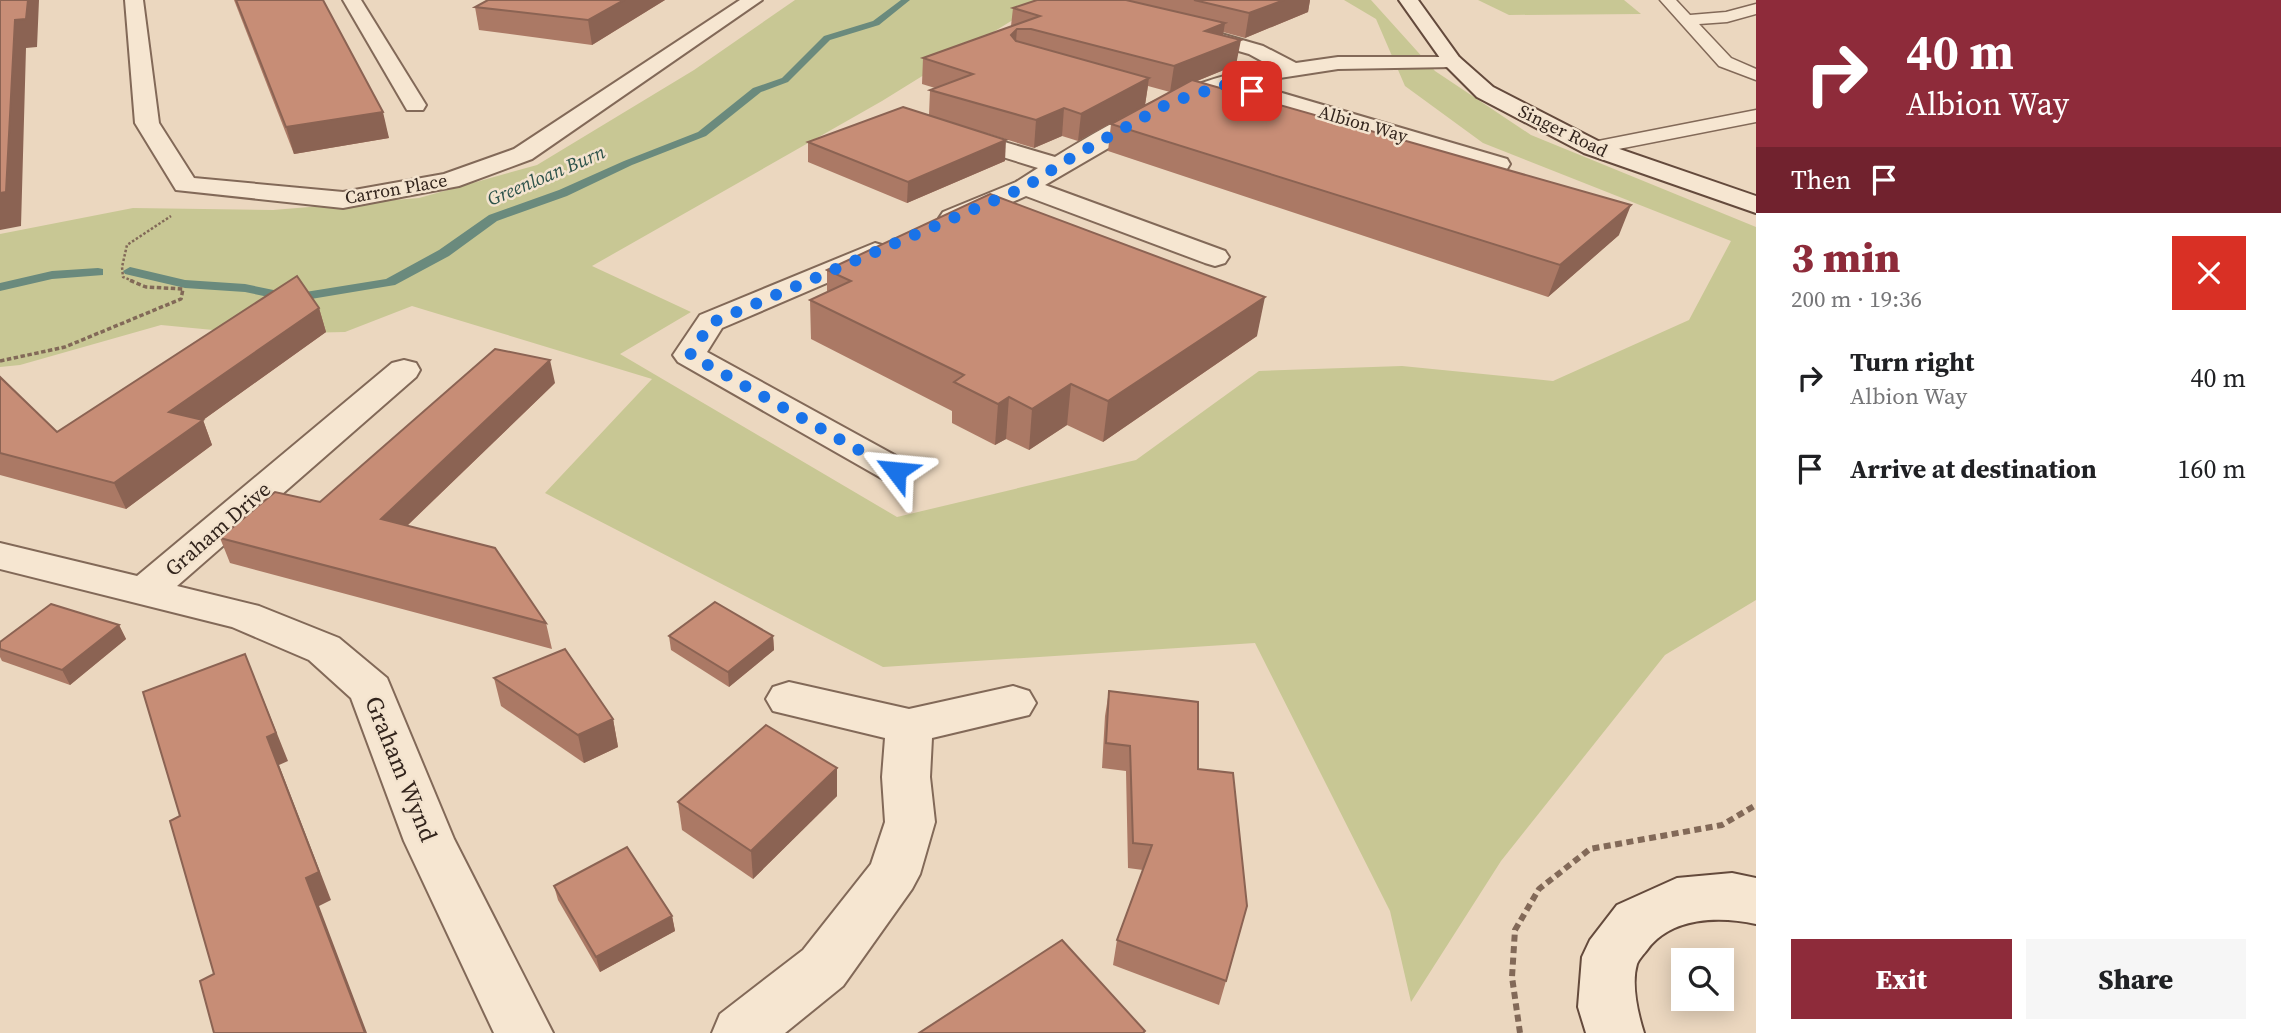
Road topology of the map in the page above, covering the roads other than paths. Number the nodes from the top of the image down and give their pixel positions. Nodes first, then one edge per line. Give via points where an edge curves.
1 (134, 0) edge
2 (352, 0) edge
3 (753, 0) edge
4 (1408, 0) edge
5 (1668, 0) edge
6 (1756, 9) edge
7 (1687, 20) junction
8 (1171, 27) edge
9 (1452, 61) junction
10 (1290, 68) junction
11 (1756, 75) edge
12 (1228, 84) junction
13 (415, 105) dead end
14 (1756, 116) edge
15 (940, 130) edge
16 (1593, 148) junction
17 (1498, 164) edge
18 (1057, 166) junction
19 (1025, 187) junction
20 (1756, 205) edge
21 (925, 231) edge
22 (900, 242) edge
23 (1215, 257) dead end
24 (404, 370) dead end
25 (896, 471) dead end
26 (0, 556) edge
27 (146, 590) junction
28 (789, 699) dead end
29 (1013, 703) dead end
30 (909, 726) junction
31 (1748, 894) edge
32 (524, 1033) edge
33 (741, 1033) edge
34 (1615, 1033) edge

1 - 3 street, Carron Place via 147,123 186,185 343,200 450,181 523,154
2 - 13 street
4 - 9 street, Singer Road
5 - 7 lane
6 - 7 lane
7 - 11 lane via 1725,62
8 - 10 street via 1256,50
9 - 10 street
9 - 16 street, Singer Road via 1485,92
10 - 12 street
12 - 17 street, Albion Way
12 - 18 street via 1159,99
14 - 16 lane
15 - 18 street
16 - 20 street, Singer Road
18 - 19 street
19 - 21 street
19 - 23 street
22 - 25 street via 711,323 690,355
24 - 27 street, Graham Drive
26 - 27 street, Graham Drive
27 - 32 street, Graham Wynd via 244,616 324,649 371,690 429,841
28 - 30 street
29 - 30 street
30 - 33 street via 906,777 910,822 894,874 823,968
31 - 34 street via 1677,901 1636,922 1610,957 1606,1007

